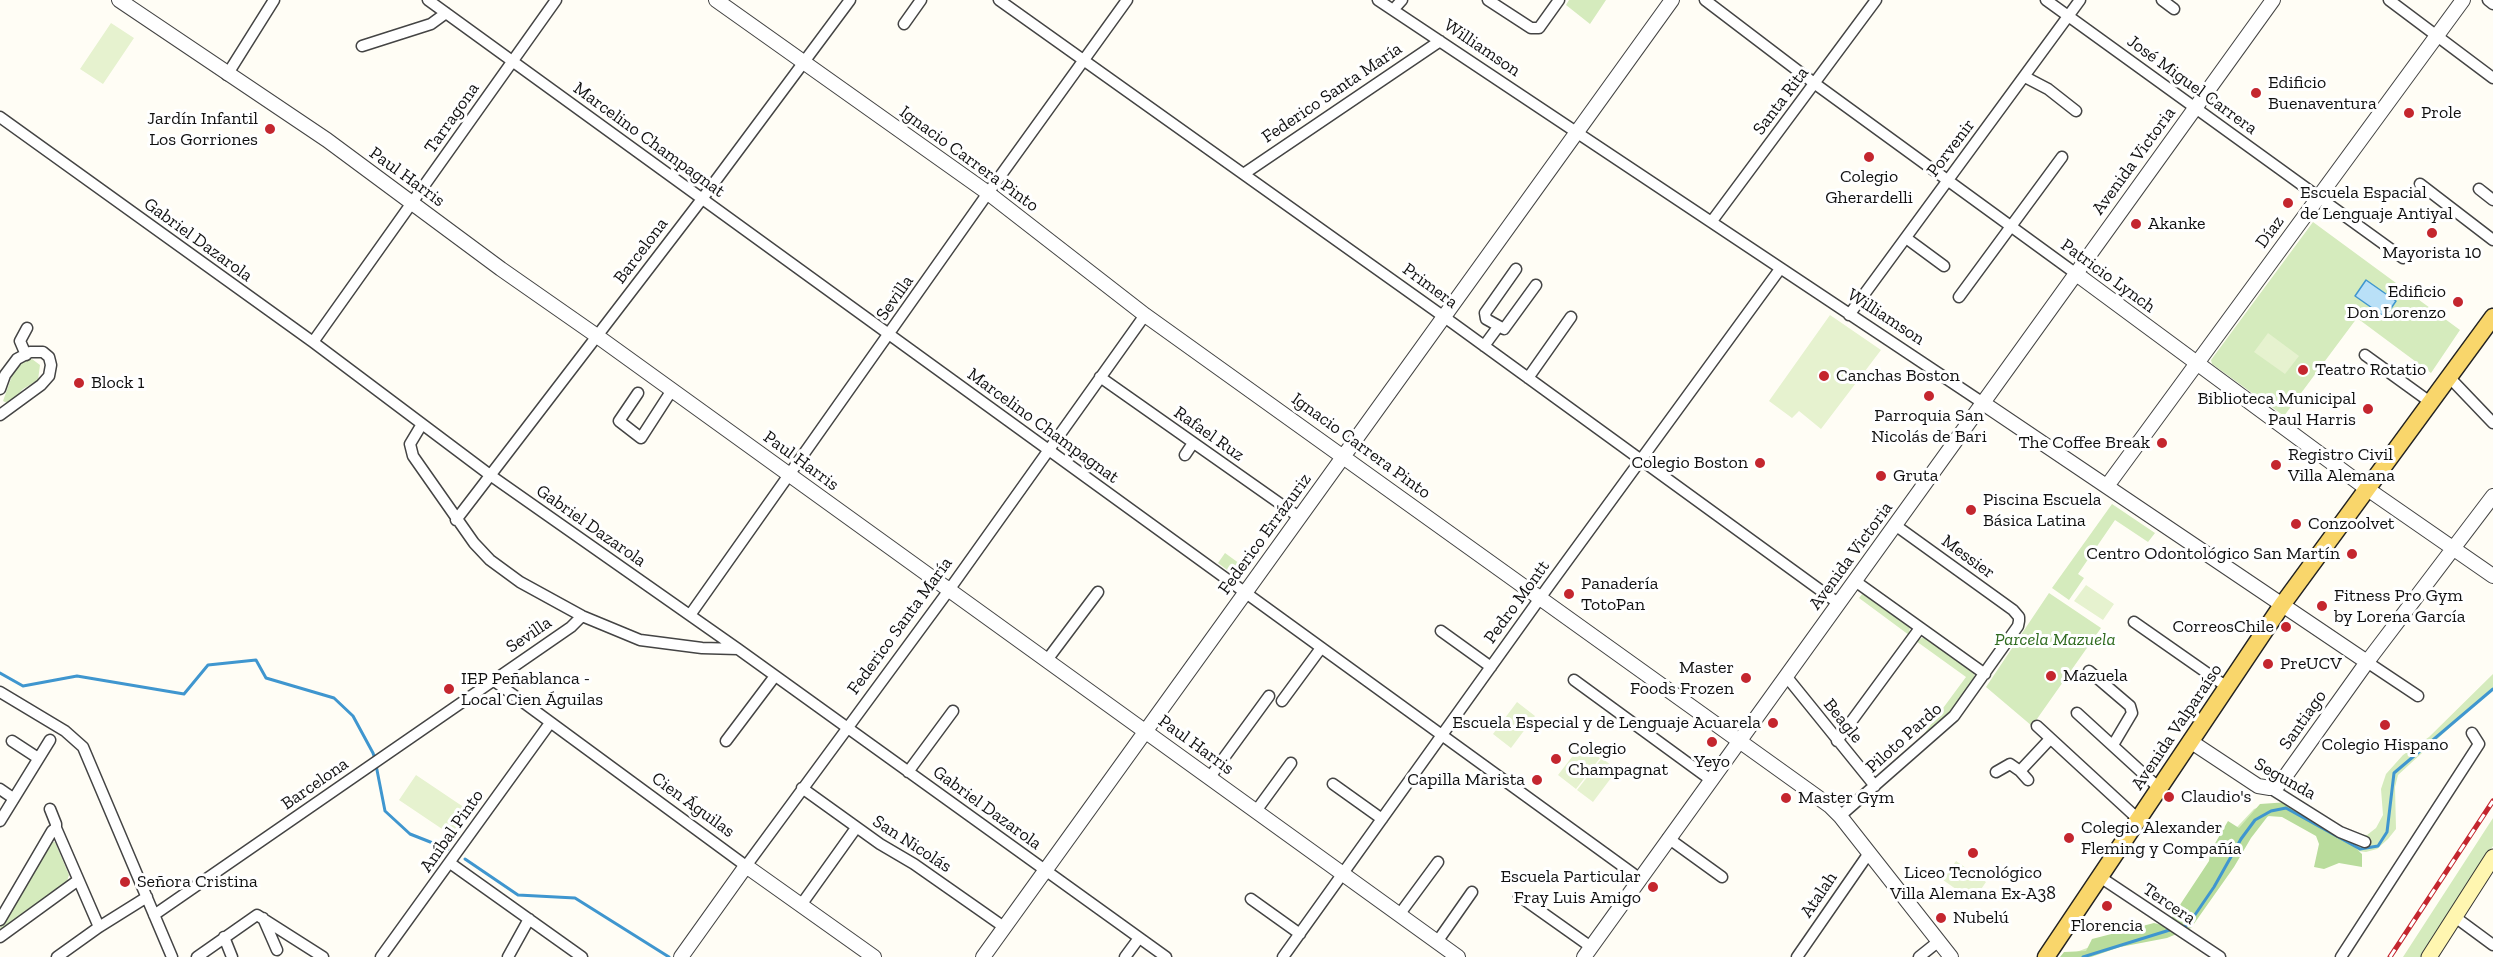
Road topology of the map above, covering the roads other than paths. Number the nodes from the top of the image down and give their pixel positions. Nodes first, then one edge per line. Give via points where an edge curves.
1 (120, 0) edge
2 (274, 0) edge
3 (428, 0) edge
4 (556, 0) edge
5 (716, 0) edge
6 (850, 0) edge
7 (921, 0) edge
8 (999, 0) edge
9 (1127, 0) edge
10 (1378, 0) edge
11 (1402, 0) edge
12 (1488, 0) edge
13 (1559, 0) edge
14 (1672, 0) edge
15 (1876, 0) edge
16 (2046, 0) edge
17 (2080, 0) edge
18 (2162, 0) edge
19 (2273, 0) edge
20 (2389, 0) edge
21 (2463, 0) edge
22 (2488, 0) edge
23 (1710, 1) edge
24 (2493, 4) edge
25 (2174, 9) dead end
26 (1393, 10) junction
27 (446, 13) junction
28 (2068, 16) junction
29 (904, 24) dead end
30 (2437, 36) junction
31 (1440, 41) junction
32 (362, 46) dead end
33 (1085, 60) junction
34 (512, 61) junction
35 (804, 62) junction
36 (227, 75) junction
37 (2025, 77) junction
38 (2493, 78) edge
39 (1814, 83) junction
40 (2195, 108) junction
41 (2076, 111) dead end
42 (0, 117) edge
43 (1577, 134) junction
44 (2062, 157) dead end
45 (1245, 174) junction
46 (1947, 180) junction
47 (2420, 184) dead end
48 (2479, 189) dead end
49 (988, 193) junction
50 (2318, 198) junction
51 (702, 199) junction
52 (2493, 200) edge
53 (413, 203) junction
54 (1712, 221) junction
55 (2010, 227) junction
56 (1906, 238) junction
57 (2493, 240) edge
58 (2403, 258) dead end
59 (1944, 266) dead end
60 (1516, 268) dead end
61 (1780, 269) junction
62 (2075, 273) junction
63 (1536, 285) dead end
64 (1959, 297) dead end
65 (1145, 315) junction
66 (1849, 315) junction
67 (1571, 317) dead end
68 (2493, 317) edge
69 (1445, 318) junction
70 (1498, 327) junction
71 (27, 328) dead end
72 (889, 335) junction
73 (597, 336) junction
74 (313, 342) junction
75 (1484, 346) junction
76 (26, 355) junction
77 (2365, 355) dead end
78 (2197, 363) junction
79 (2449, 376) junction
80 (1100, 377) junction
81 (1528, 378) junction
82 (0, 388) edge
83 (672, 390) junction
84 (638, 393) dead end
85 (2430, 402) junction
86 (1983, 403) junction
87 (0, 415) edge
88 (2493, 423) edge
89 (422, 424) junction
90 (1194, 443) junction
91 (1048, 450) junction
92 (1185, 455) dead end
93 (1344, 456) junction
94 (1641, 459) junction
95 (490, 476) junction
96 (790, 476) junction
97 (2107, 486) junction
98 (2366, 488) junction
99 (2493, 496) edge
100 (1299, 517) junction
101 (456, 520) junction
102 (1895, 525) junction
103 (2452, 549) junction
104 (2493, 576) edge
105 (1855, 581) junction
106 (949, 590) junction
107 (1098, 592) dead end
108 (1245, 593) junction
109 (1541, 597) junction
110 (1838, 603) junction
111 (2282, 605) junction
112 (690, 615) junction
113 (582, 616) junction
114 (2019, 617) joint
115 (2134, 622) dead end
116 (1920, 628) junction
117 (1441, 631) dead end
118 (1321, 648) junction
119 (738, 649) junction
120 (1047, 660) junction
121 (2367, 662) junction
122 (1491, 667) junction
123 (2089, 671) dead end
124 (1985, 674) junction
125 (775, 676) junction
126 (1786, 676) junction
127 (493, 680) junction
128 (1574, 680) dead end
129 (2227, 687) junction
130 (0, 692) edge
131 (1269, 696) dead end
132 (2418, 696) dead end
133 (1282, 701) dead end
134 (953, 711) dead end
135 (2077, 713) dead end
136 (550, 723) junction
137 (2037, 726) dead end
138 (847, 728) junction
139 (1145, 731) junction
140 (2472, 733) dead end
141 (1442, 736) junction
142 (50, 740) dead end
143 (1740, 740) junction
144 (2050, 740) junction
145 (12, 741) dead end
146 (726, 741) dead end
147 (1837, 741) junction
148 (2190, 741) junction
149 (2113, 745) junction
150 (38, 758) junction
151 (1291, 763) dead end
152 (2020, 771) junction
153 (908, 772) junction
154 (1996, 772) dead end
155 (1210, 777) junction
156 (1711, 780) junction
157 (2028, 780) dead end
158 (1333, 784) dead end
159 (1875, 786) junction
160 (802, 788) junction
161 (2159, 788) junction
162 (2270, 788) junction
163 (0, 789) edge
164 (14, 798) junction
165 (50, 809) dead end
166 (1257, 811) junction
167 (1840, 816) junction
168 (1382, 819) junction
169 (2138, 819) junction
170 (0, 821) edge
171 (56, 828) junction
172 (856, 828) junction
173 (1668, 838) junction
174 (2365, 842) dead end
175 (1869, 853) junction
176 (2493, 857) edge
177 (1438, 862) dead end
178 (450, 863) junction
179 (746, 866) junction
180 (1045, 870) junction
181 (1343, 873) junction
182 (1722, 877) dead end
183 (2100, 877) junction
184 (1639, 878) junction
185 (77, 881) junction
186 (1472, 892) dead end
187 (1518, 896) dead end
188 (147, 897) junction
189 (1251, 899) dead end
190 (801, 905) junction
191 (154, 915) junction
192 (1399, 915) junction
193 (2455, 917) junction
194 (263, 918) junction
195 (529, 919) junction
196 (0, 920) edge
197 (99, 927) junction
198 (1004, 927) junction
199 (1300, 934) junction
200 (0, 936) edge
201 (224, 937) junction
202 (1139, 938) junction
203 (1939, 941) junction
204 (1437, 942) junction
205 (2493, 945) edge
206 (277, 950) dead end
207 (1587, 952) edge
208 (57, 957) edge
209 (172, 957) edge
210 (197, 957) edge
211 (232, 957) edge
212 (323, 957) edge
213 (381, 957) edge
214 (508, 957) edge
215 (582, 957) edge
216 (681, 957) edge
217 (874, 957) edge
218 (983, 957) edge
219 (1125, 957) edge
220 (1166, 957) edge
221 (1283, 957) edge
222 (1458, 957) edge
223 (1797, 957) edge
224 (1919, 957) edge
225 (1951, 957) edge
226 (2046, 957) edge
227 (2220, 957) edge
228 (2341, 957) edge
229 (2429, 957) edge

1 - 36 street, Paul Harris
2 - 36 street
3 - 27 street, Marcelino Champagnat
4 - 34 street, Tarragona
5 - 35 street, Ignacio Carrera Pinto
6 - 35 street, Barcelona
7 - 29 street
8 - 33 street, Primera
9 - 33 street, Sevilla
10 - 26 street, Williamson
11 - 26 street
12 - 13 street via 1531,28 1539,28
14 - 43 street, Federico Errázuriz
15 - 39 street, Santa Rita
16 - 28 street, José Miguel Carrera
17 - 28 street, Porvenir
18 - 25 street
19 - 40 street, Avenida Victoria
20 - 30 street
21 - 30 street, Díaz
22 - 24 street
23 - 39 street, Patricio Lynch
26 - 31 street, Williamson
27 - 32 street via 431,24
27 - 34 street, Marcelino Champagnat
28 - 37 street, Porvenir
28 - 40 street, José Miguel Carrera
30 - 38 street
30 - 50 street, Díaz
31 - 43 street, Williamson
31 - 45 street, Federico Santa María
33 - 45 street, Primera
33 - 49 street, Sevilla
34 - 51 street, Marcelino Champagnat
34 - 53 street, Tarragona
35 - 49 street, Ignacio Carrera Pinto
35 - 51 street, Barcelona
36 - 53 street, Paul Harris via 327,140
37 - 41 street
37 - 46 street, Porvenir
39 - 46 street, Patricio Lynch
39 - 54 street, Santa Rita
40 - 50 street, José Miguel Carrera
40 - 62 street, Avenida Victoria
42 - 74 street, Gabriel Dazarola
43 - 54 street, Williamson
43 - 69 street, Federico Errázuriz
44 - 55 street
45 - 69 street, Primera
46 - 55 street, Patricio Lynch
46 - 56 street, Porvenir
47 - 57 street
48 - 52 street
49 - 65 street, Ignacio Carrera Pinto
49 - 72 street, Sevilla
50 - 58 street, José Miguel Carrera
50 - 78 street, Díaz
51 - 72 street, Marcelino Champagnat
51 - 73 street, Barcelona
53 - 73 street, Paul Harris
53 - 74 street, Tarragona
54 - 61 street, Williamson
55 - 62 street, Patricio Lynch
55 - 64 street
56 - 59 street
56 - 66 street, Porvenir
60 - 70 street via 1485,313 1486,319
61 - 66 street, Williamson
61 - 94 street, Pedro Montt
62 - 78 street, Patricio Lynch
62 - 86 street, Avenida Victoria
63 - 70 street via 1506,327
65 - 80 street, Federico Santa María
65 - 93 street, Ignacio Carrera Pinto
66 - 86 street, Williamson
67 - 81 street
68 - 79 main road, Avenida Valparaíso
69 - 75 street, Primera
69 - 93 street, Federico Errázuriz
70 - 75 street
71 - 76 street via 20,341
72 - 91 street, Marcelino Champagnat
72 - 96 street, Sevilla
73 - 83 street, Paul Harris
73 - 95 street, Barcelona
74 - 89 street, Gabriel Dazarola
75 - 81 street, Primera
76 - 82 street via 17,359
76 - 87 street via 43,352 49,357 49,376
77 - 85 street
78 - 97 street, Díaz
78 - 98 street, Patricio Lynch
79 - 85 main road, Avenida Valparaíso
79 - 88 street
80 - 90 street, Rafael Ruz
80 - 91 street, Federico Santa María
81 - 94 street, Primera
83 - 84 street via 641,438 619,422
83 - 96 street, Paul Harris
85 - 98 main road, Avenida Valparaíso
86 - 97 street, Williamson
86 - 102 street, Avenida Victoria
89 - 95 street, Gabriel Dazarola
89 - 101 street via 410,444 413,456
90 - 92 street
90 - 100 street, Rafael Ruz
91 - 106 street, Federico Santa María
91 - 108 street, Marcelino Champagnat
93 - 100 street, Federico Errázuriz
93 - 109 street, Ignacio Carrera Pinto
94 - 109 street, Pedro Montt
94 - 110 street, Primera
95 - 101 street, Barcelona
95 - 112 street, Gabriel Dazarola
96 - 106 street, Paul Harris
96 - 112 street, Sevilla
97 - 111 street, Williamson
98 - 103 street, Patricio Lynch
98 - 111 main road, Avenida Valparaíso
99 - 103 street, Santiago
100 - 108 street, Federico Errázuriz
101 - 113 street via 490,560
102 - 105 street, Avenida Victoria
102 - 114 street, Messier
103 - 104 street, Patricio Lynch
103 - 121 street, Santiago
105 - 110 street, Avenida Victoria
105 - 116 street
106 - 120 street, Paul Harris
106 - 138 street, Federico Santa María
107 - 120 street
108 - 118 street, Marcelino Champagnat
108 - 139 street, Federico Errázuriz
109 - 122 street, Pedro Montt
109 - 143 street, Ignacio Carrera Pinto
110 - 126 street, Avenida Victoria
111 - 121 street, Williamson
111 - 129 main road, Avenida Valparaíso
112 - 119 street, Gabriel Dazarola
113 - 119 street via 640,640
113 - 127 street, Sevilla
114 - 124 street, Piloto Pardo via 2018,626
115 - 129 street
116 - 124 street
116 - 147 street
117 - 122 street
118 - 133 street via 1298,669
118 - 141 street, Marcelino Champagnat
119 - 125 street, Gabriel Dazarola
120 - 139 street, Paul Harris
121 - 132 street, Williamson
121 - 162 street, Santiago via 2282,781
122 - 141 street, Pedro Montt
123 - 149 street via 2130,706 2132,713
124 - 159 street, Piloto Pardo via 1951,720
125 - 138 street, Gabriel Dazarola
125 - 146 street
126 - 143 street, Avenida Victoria
126 - 147 street, Beagle
127 - 136 street, Cien Águilas
127 - 191 street, Barcelona
128 - 156 street
129 - 148 main road, Avenida Valparaíso
130 - 188 street via 65,731 83,747
131 - 155 street
134 - 153 street
135 - 149 street
136 - 178 street, Aníbal Pinto
136 - 179 street, Cien Águilas
137 - 144 street
138 - 153 street, Gabriel Dazarola
138 - 160 street, Federico Santa María
139 - 155 street, Paul Harris
139 - 180 street, Federico Errázuriz
140 - 228 street via 2479,744
141 - 168 street, Pedro Montt
141 - 184 street, Marcelino Champagnat
142 - 150 street
143 - 156 street, Avenida Victoria
143 - 167 street, Ignacio Carrera Pinto
144 - 152 street
144 - 169 street
145 - 150 street
147 - 159 street, Beagle
148 - 161 main road, Avenida Valparaíso
148 - 162 street, Segunda via 2258,786
149 - 161 street
150 - 164 street
151 - 166 street
152 - 154 street via 2010,764
152 - 157 street
153 - 180 street, Gabriel Dazarola
155 - 166 street, Paul Harris
156 - 173 street, Avenida Victoria
158 - 168 street
159 - 167 street, Piloto Pardo
160 - 172 street, San Nicolás
160 - 179 street, Federico Santa María
161 - 169 main road, Avenida Valparaíso
162 - 174 street, Segunda via 2340,832
163 - 164 street
164 - 170 street
165 - 171 street
166 - 181 street, Paul Harris
167 - 175 street, Ignacio Carrera Pinto
168 - 181 street, Pedro Montt
169 - 183 main road, Avenida Valparaíso
171 - 185 street
171 - 196 street
172 - 190 street
172 - 198 street, San Nicolás
173 - 182 street
173 - 184 street, Avenida Victoria
175 - 203 street, Ignacio Carrera Pinto
175 - 223 street, Atalah
176 - 193 main road
177 - 192 street
178 - 195 street
178 - 213 street, Aníbal Pinto
179 - 190 street, Cien Águilas
179 - 216 street, Federico Santa María
180 - 198 street, Federico Errázuriz
180 - 202 street, Gabriel Dazarola
181 - 192 street, Paul Harris
181 - 199 street, Pedro Montt
183 - 226 main road, Avenida Valparaíso
183 - 227 street, Tercera
184 - 207 street, Avenida Victoria
185 - 197 street
185 - 200 street
186 - 204 street
187 - 207 street
188 - 191 street
188 - 197 street
189 - 199 street
190 - 217 street, Cien Águilas
191 - 209 street
192 - 204 street, Paul Harris
193 - 205 street
193 - 229 main road
194 - 201 street via 253,916
194 - 206 street
194 - 212 street
195 - 214 street
195 - 215 street
197 - 208 street
198 - 218 street, Federico Errázuriz
199 - 221 street, Pedro Montt
201 - 210 street
201 - 211 street
202 - 219 street
202 - 220 street, Gabriel Dazarola
203 - 224 street
203 - 225 street, Ignacio Carrera Pinto
204 - 222 street, Paul Harris

